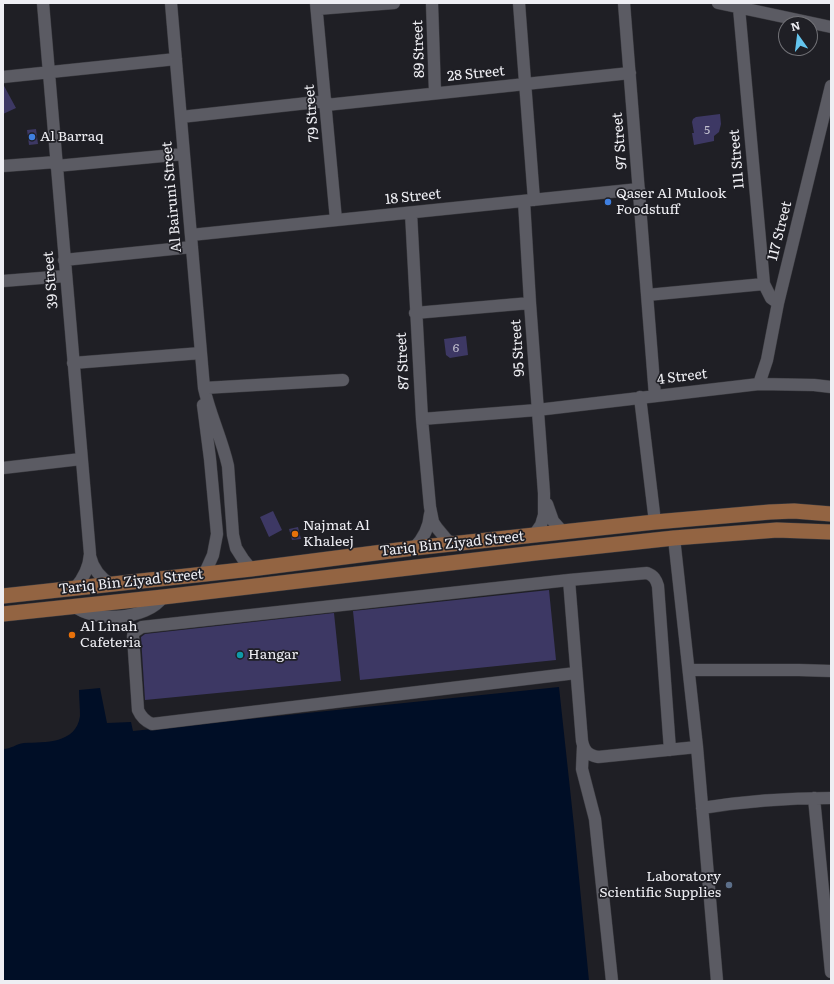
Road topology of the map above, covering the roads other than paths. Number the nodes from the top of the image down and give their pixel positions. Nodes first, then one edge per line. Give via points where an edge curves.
1 (43, 3) edge
2 (172, 3) edge
3 (394, 3) edge
4 (432, 3) edge
5 (519, 3) edge
6 (624, 3) edge
7 (718, 3) edge
8 (317, 6) edge
9 (739, 8) junction
10 (831, 27) edge
11 (176, 59) junction
12 (49, 73) junction
13 (630, 73) junction
14 (3, 77) edge
15 (525, 84) junction
16 (831, 86) edge
17 (435, 93) junction
18 (326, 103) junction
19 (181, 117) junction
20 (827, 120) edge
21 (184, 154) junction
22 (56, 164) junction
23 (3, 166) edge
24 (639, 189) junction
25 (529, 200) junction
26 (411, 213) junction
27 (336, 220) junction
28 (191, 241) junction
29 (64, 260) junction
30 (66, 276) junction
31 (3, 281) edge
32 (764, 284) junction
33 (647, 295) junction
34 (778, 303) junction
35 (530, 304) junction
36 (415, 313) junction
37 (201, 353) junction
38 (73, 363) junction
39 (344, 380) dead end
40 (759, 384) junction
41 (831, 387) edge
42 (204, 388) junction
43 (655, 396) junction
44 (640, 397) junction
45 (537, 410) junction
46 (422, 419) junction
47 (81, 459) junction
48 (3, 468) edge
49 (544, 494) junction
50 (430, 507) junction
51 (831, 514) edge
52 (655, 522) junction
53 (563, 532) junction
54 (831, 532) edge
55 (534, 535) junction
56 (674, 538) junction
57 (453, 544) junction
58 (414, 548) junction
59 (535, 553) junction
60 (90, 554) junction
61 (251, 569) junction
62 (204, 575) junction
63 (569, 580) junction
64 (112, 584) junction
65 (75, 588) junction
66 (3, 596) edge
67 (3, 614) edge
68 (689, 670) junction
69 (831, 672) edge
70 (576, 673) junction
71 (583, 746) junction
72 (697, 747) junction
73 (670, 750) junction
74 (814, 798) junction
75 (831, 798) edge
76 (702, 808) junction
77 (831, 972) edge
78 (612, 981) edge
79 (717, 981) edge

1 - 12 street, 39 Street
2 - 11 street, Al Bairuni Street
3 - 8 street
4 - 17 street, 89 Street
5 - 15 street
6 - 13 street, 97 Street
7 - 9 street
8 - 18 street, 79 Street
9 - 10 street
9 - 32 street, 111 Street
11 - 12 street
11 - 19 street, Al Bairuni Street
12 - 14 street
12 - 22 street, 39 Street
13 - 15 street, 28 Street
13 - 24 street, 97 Street
15 - 17 street, 28 Street
15 - 25 street, 95 Street
16 - 20 street, 117 Street
17 - 18 street, 28 Street
18 - 19 street, 28 Street
18 - 27 street, 79 Street
19 - 21 street, Al Bairuni Street
20 - 34 street, 117 Street
21 - 22 street
21 - 28 street, Al Bairuni Street
22 - 23 street
22 - 29 street, 39 Street
24 - 25 street, 18 Street
24 - 33 street, 97 Street
25 - 26 street, 18 Street
25 - 35 street, 95 Street
26 - 27 street, 18 Street
26 - 36 street, 87 Street
27 - 28 street, 18 Street
28 - 29 street, 18 Street
28 - 37 street, Al Bairuni Street
29 - 30 street, 39 Street
30 - 31 street
30 - 38 street, 39 Street
32 - 33 street
32 - 34 street, 111 Street via 771,298
33 - 43 street, 97 Street
34 - 40 street, 117 Street via 767,360
35 - 36 street
35 - 45 street, 95 Street
36 - 46 street, 87 Street
37 - 38 street
37 - 42 street, Al Bairuni Street
38 - 47 street, 39 Street
39 - 42 street
40 - 41 street, 4 Street
40 - 43 street, 4 Street
42 - 61 street, Al Bairuni Street via 227,460 236,548
42 - 62 street, Al Bairuni Street via 204,418 217,534 213,555
43 - 44 street, 4 Street
44 - 45 street, 4 Street
44 - 52 street
45 - 46 street, 4 Street
45 - 49 street, 95 Street
46 - 50 street, 87 Street
47 - 48 street
47 - 60 street, 39 Street
49 - 53 street, 95 Street via 551,517
49 - 55 street, 95 Street via 544,516
50 - 57 street, 87 Street via 433,522
50 - 58 street, 87 Street via 427,530
51 - 52 main road, Tariq Bin Ziyad Street via 770,512
52 - 53 main road, Tariq Bin Ziyad Street
53 - 55 main road, Tariq Bin Ziyad Street
54 - 56 main road, Tariq Bin Ziyad Street via 777,530
55 - 57 main road, Tariq Bin Ziyad Street
55 - 59 main road
56 - 59 main road, Tariq Bin Ziyad Street
56 - 68 street
57 - 58 main road, Tariq Bin Ziyad Street
58 - 61 main road, Tariq Bin Ziyad Street
59 - 67 main road, Tariq Bin Ziyad Street
60 - 64 street, 39 Street via 95,569
60 - 65 street, 39 Street via 84,576
61 - 62 main road, Tariq Bin Ziyad Street
62 - 64 main road, Tariq Bin Ziyad Street
63 - 70 street
63 - 70 street via 142,627 132,636 137,704 141,716 146,721 159,724
63 - 73 street via 647,573 653,575 656,580
64 - 65 main road, Tariq Bin Ziyad Street
65 - 66 main road, Tariq Bin Ziyad Street
68 - 69 street
68 - 72 street
70 - 71 street
71 - 73 street via 588,754 598,757
71 - 78 street via 582,769 596,819
72 - 73 street
72 - 76 street
74 - 75 street
74 - 76 street via 739,802
74 - 77 street
76 - 79 street

